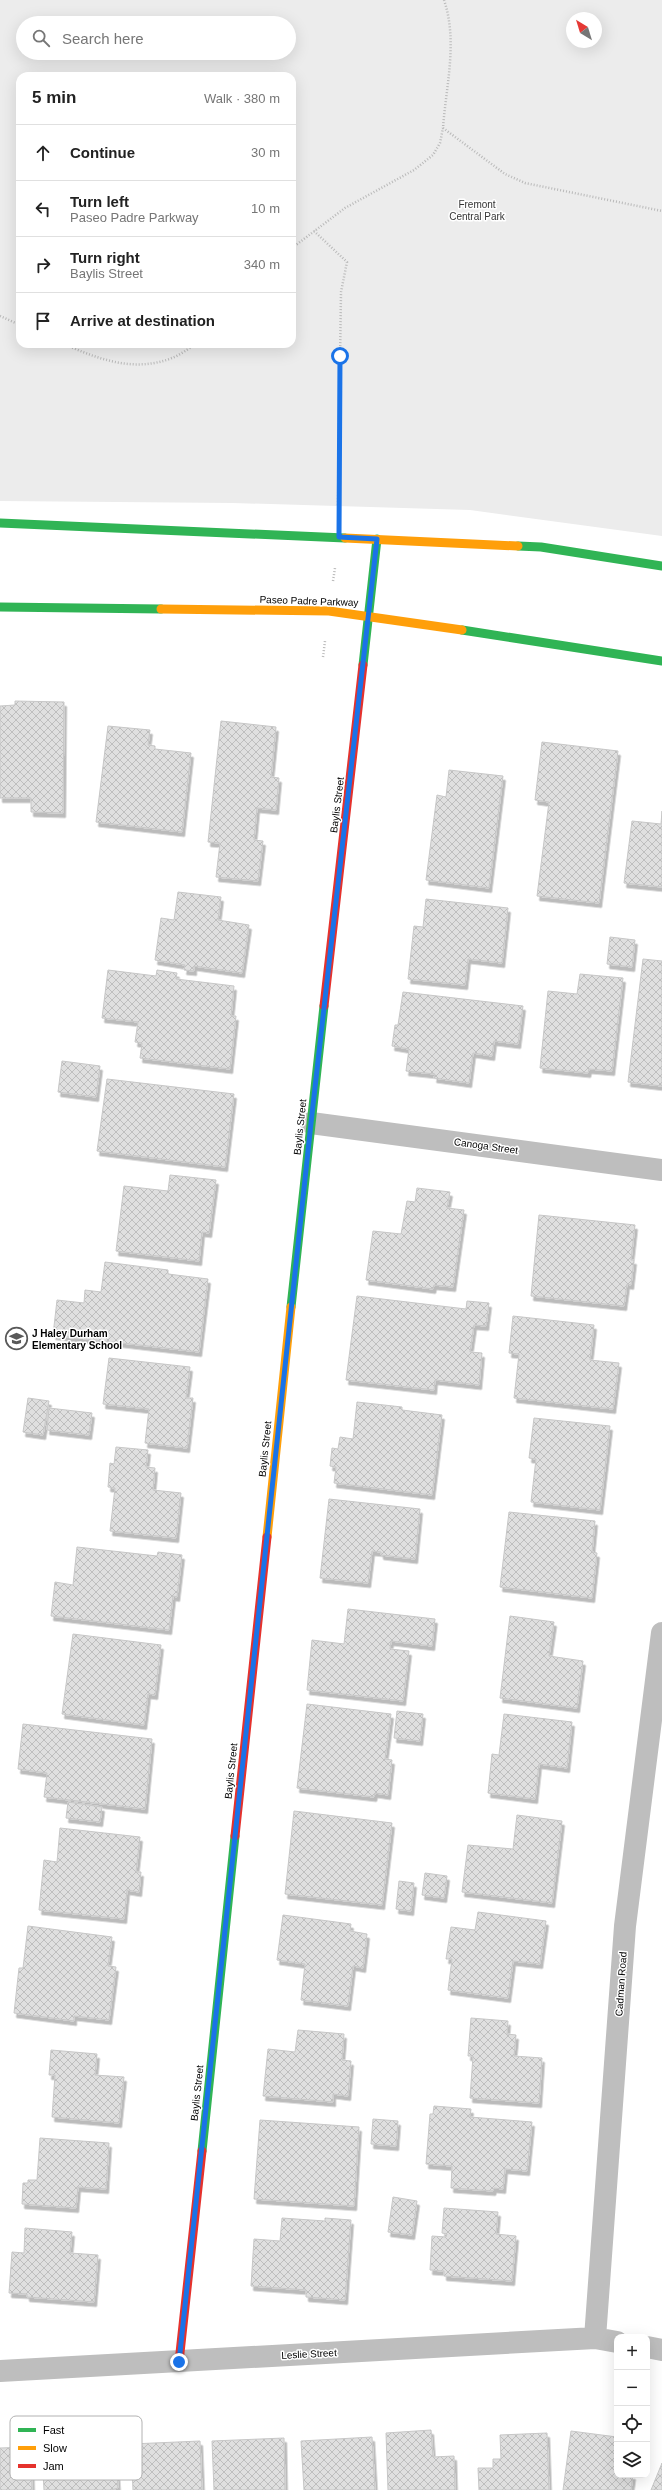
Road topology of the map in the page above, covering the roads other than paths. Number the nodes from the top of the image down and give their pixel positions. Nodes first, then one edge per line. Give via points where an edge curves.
1 (0, 523) edge
2 (377, 539) junction
3 (662, 566) edge
4 (0, 607) edge
5 (370, 615) junction
6 (662, 661) edge
7 (311, 1123) junction
8 (662, 1170) edge
9 (662, 1633) edge
10 (595, 2338) junction
11 (614, 2341) edge
12 (650, 2348) edge
13 (662, 2350) edge
14 (179, 2362) junction
15 (0, 2371) edge

1 - 2 street
2 - 3 street via 541,546
2 - 5 street, Baylis Street
4 - 5 street, Paseo Padre Parkway via 329,611
5 - 6 street, Paseo Padre Parkway
5 - 7 street, Baylis Street
7 - 8 street, Canoga Street
7 - 14 street, Baylis Street
9 - 10 street, Cadman Road via 625,1926
10 - 11 street, Leslie Street
10 - 14 street, Leslie Street
12 - 13 street
14 - 15 street, Leslie Street

